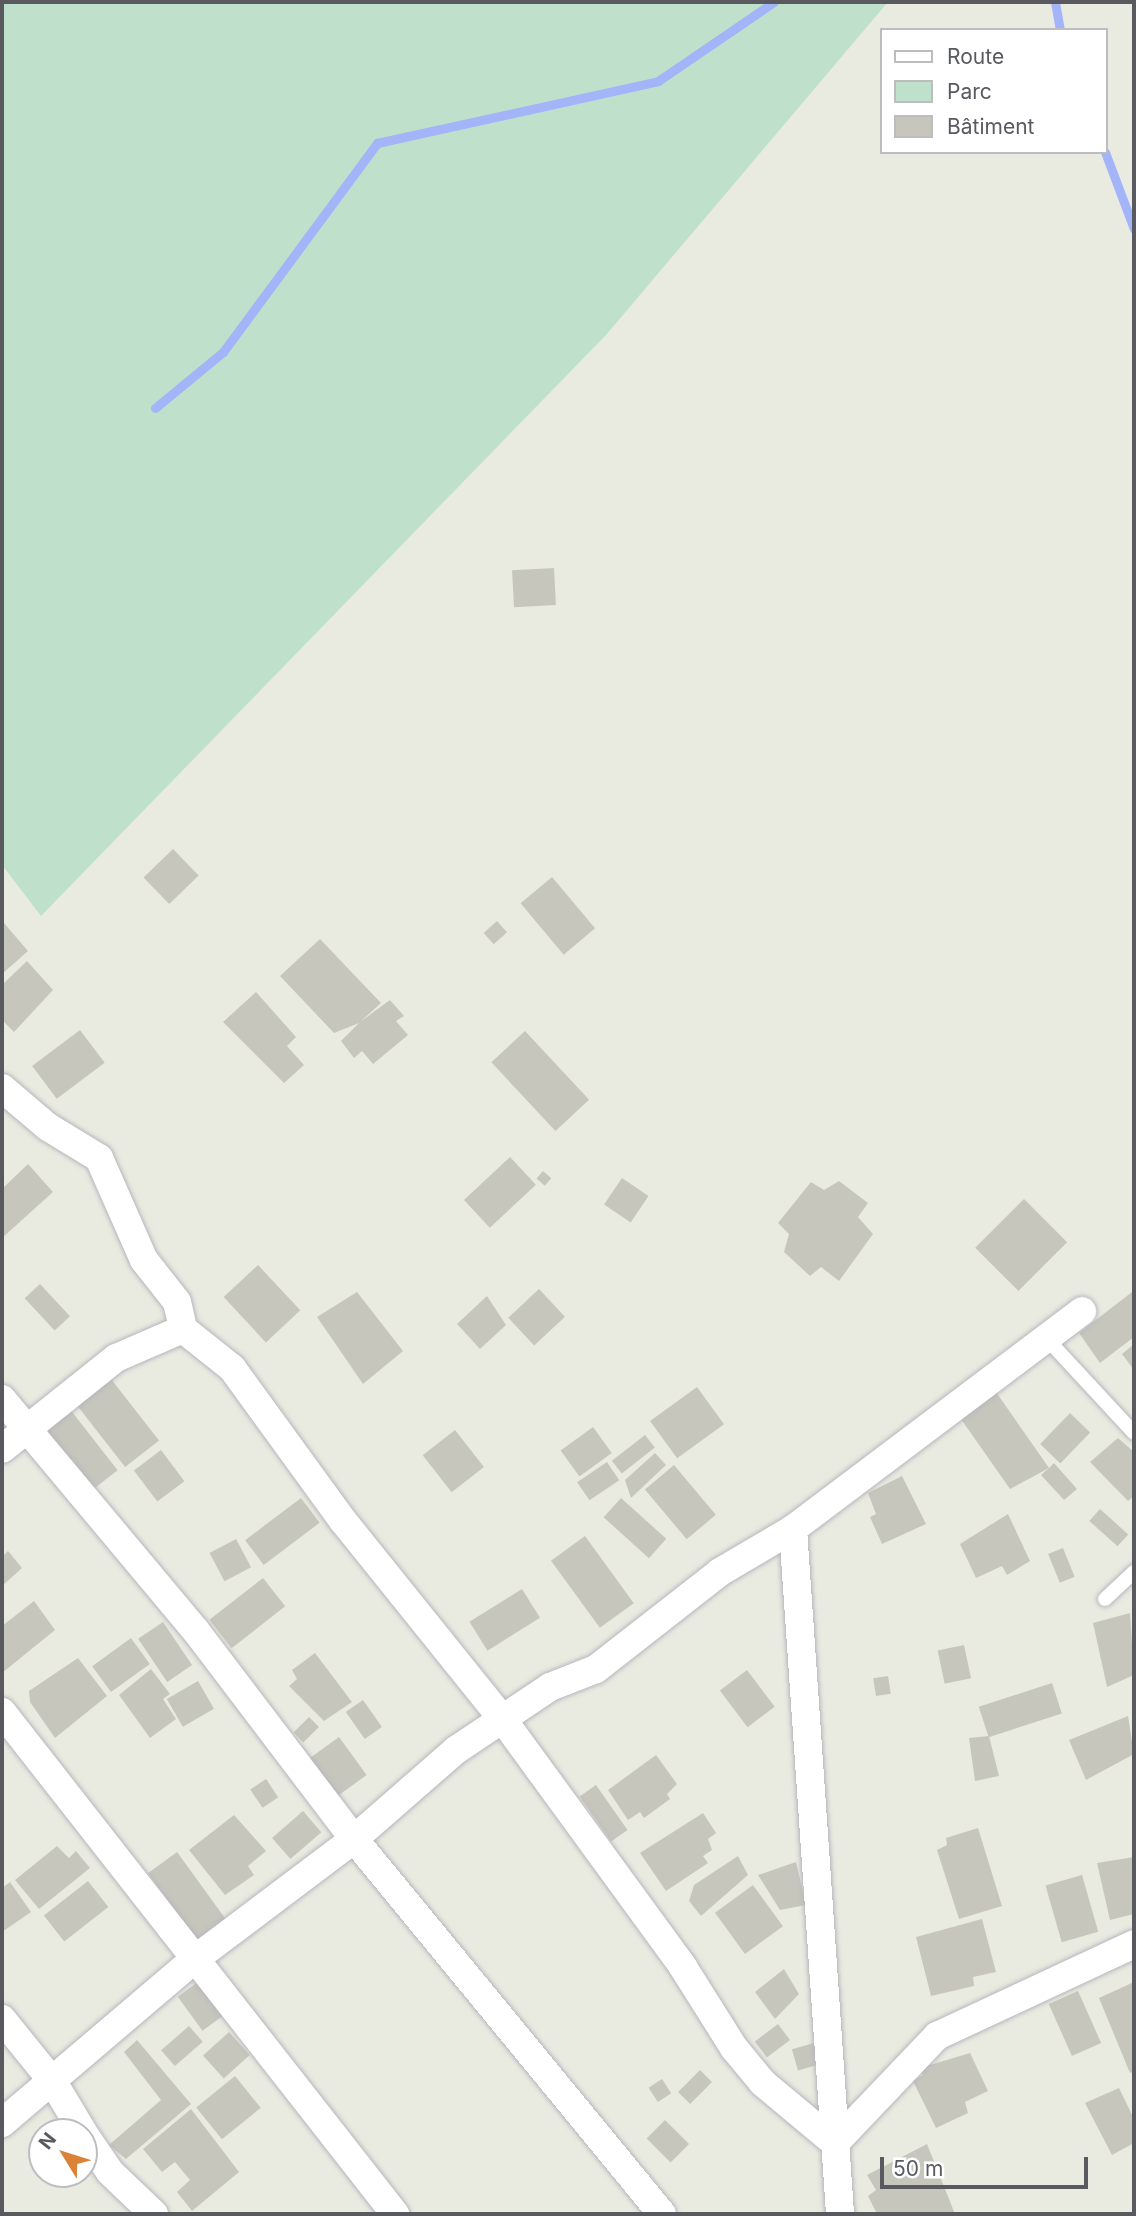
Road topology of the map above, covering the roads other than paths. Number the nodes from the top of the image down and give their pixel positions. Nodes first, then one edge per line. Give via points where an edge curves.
1 (2, 1088) edge
2 (1082, 1311) dead end
3 (183, 1329) junction
4 (1046, 1338) junction
5 (2, 1399) edge
6 (24, 1428) junction
7 (1134, 1433) edge
8 (2, 1449) edge
9 (793, 1529) junction
10 (1134, 1572) edge
11 (1105, 1599) dead end
12 (2, 1712) edge
13 (501, 1717) junction
14 (354, 1839) junction
15 (1134, 1944) edge
16 (195, 1959) junction
17 (2, 2019) edge
18 (53, 2082) junction
19 (74, 2118) edge
20 (2, 2123) edge
21 (835, 2143) junction
22 (98, 2155) edge
23 (154, 2214) edge
24 (395, 2214) edge
25 (662, 2214) edge
26 (840, 2214) edge

1 - 3 street via 48,1127 99,1158 144,1260 177,1302
2 - 4 street
3 - 6 street via 116,1357
3 - 13 street via 232,1368 344,1522
4 - 7 lane
4 - 9 street
5 - 6 street
6 - 8 street
6 - 14 street via 196,1630
9 - 13 street via 720,1572 596,1669 550,1687
9 - 21 street
10 - 11 lane
12 - 16 street
13 - 14 street via 406,1789
13 - 21 street via 683,1967 734,2048 763,2083
14 - 16 street
14 - 25 street
15 - 21 street via 937,2036
16 - 18 street
16 - 24 street
17 - 18 street
18 - 19 street
18 - 20 street
21 - 26 street
22 - 23 street

